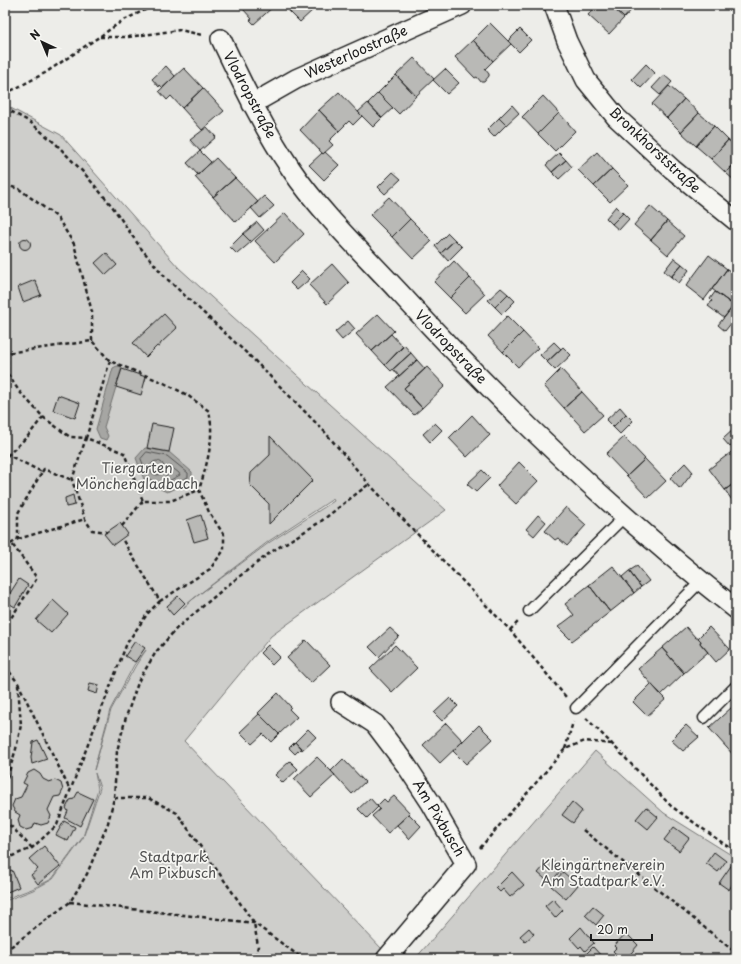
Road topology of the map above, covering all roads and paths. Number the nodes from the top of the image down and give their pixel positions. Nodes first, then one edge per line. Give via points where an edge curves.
1 (155, 5) edge
2 (462, 5) edge
3 (554, 5) edge
4 (180, 30) dead end
5 (100, 37) junction
6 (221, 39) dead end
7 (5, 94) edge
8 (252, 104) junction
9 (5, 108) edge
10 (5, 185) edge
11 (736, 221) edge
12 (92, 341) junction
13 (6, 353) edge
14 (110, 361) junction
15 (44, 417) junction
16 (86, 438) junction
17 (6, 456) edge
18 (42, 472) junction
19 (72, 480) junction
20 (370, 484) junction
21 (199, 490) junction
22 (143, 501) junction
23 (626, 516) junction
24 (85, 519) junction
25 (122, 526) dead end
26 (107, 532) dead end
27 (18, 539) junction
28 (122, 539) dead end
29 (12, 544) junction
30 (5, 548) edge
31 (701, 582) junction
32 (160, 601) junction
33 (736, 609) edge
34 (529, 611) dead end
35 (5, 616) edge
36 (5, 666) edge
37 (18, 683) junction
38 (736, 686) edge
39 (342, 702) dead end
40 (576, 708) junction
41 (704, 718) dead end
42 (612, 744) junction
43 (565, 749) junction
44 (5, 784) edge
45 (70, 790) junction
46 (114, 798) junction
47 (5, 820) edge
48 (584, 830) dead end
49 (32, 848) junction
50 (736, 850) edge
51 (5, 859) edge
52 (466, 864) junction
53 (70, 902) junction
54 (254, 923) junction
55 (736, 950) edge
56 (5, 951) edge
57 (255, 959) edge
58 (303, 959) edge
59 (386, 959) edge
60 (731, 959) edge

1 - 5 path via 122,21
2 - 8 street, Westerloostraße via 296,79
3 - 11 street, Bronkhorststraße via 567,41 586,80 616,117 672,169
4 - 5 path via 128,37
5 - 7 path via 45,73
6 - 8 street, Vlodropstraße
8 - 23 street, Vlodropstraße via 291,169 321,207 490,388 557,454
9 - 20 path via 30,122 56,144 112,206 140,247 165,277 254,360 324,431
10 - 12 path via 19,189 57,217 74,244 92,312
12 - 13 path
12 - 14 path
13 - 15 path via 7,374
14 - 16 path
14 - 21 path via 164,383 209,411 212,423 209,459
15 - 16 path via 70,437
15 - 17 path
16 - 19 path
16 - 22 path via 124,453
17 - 18 path
18 - 19 path via 44,469
18 - 27 path via 18,513
19 - 24 path
20 - 40 path via 510,630
20 - 46 path via 320,522 271,552 227,586 176,628 156,652 139,680 126,717 118,751
21 - 22 path via 170,501
21 - 32 path via 224,535 224,550 210,569
22 - 25 path
23 - 31 street, Vlodropstraße
23 - 34 lane
24 - 26 path via 92,530
24 - 27 path
27 - 29 path
28 - 32 path
29 - 30 path
29 - 35 path via 37,578 12,618
31 - 33 street, Vlodropstraße
31 - 40 lane
32 - 45 path via 148,613 128,643
36 - 37 path
37 - 44 path via 21,725
37 - 45 path
38 - 41 lane
39 - 52 street, Am Pixbusch via 375,724 431,803
40 - 42 path
40 - 43 path
42 - 43 path via 585,741
42 - 50 path via 671,806
43 - 52 path
45 - 49 path via 57,825
46 - 53 path via 108,823 87,874
46 - 54 path via 148,798 177,813
47 - 49 path
48 - 55 path
49 - 51 path
52 - 59 street, Am Pixbusch
53 - 54 path
53 - 56 path
54 - 57 path via 258,946
54 - 58 path
55 - 60 path

